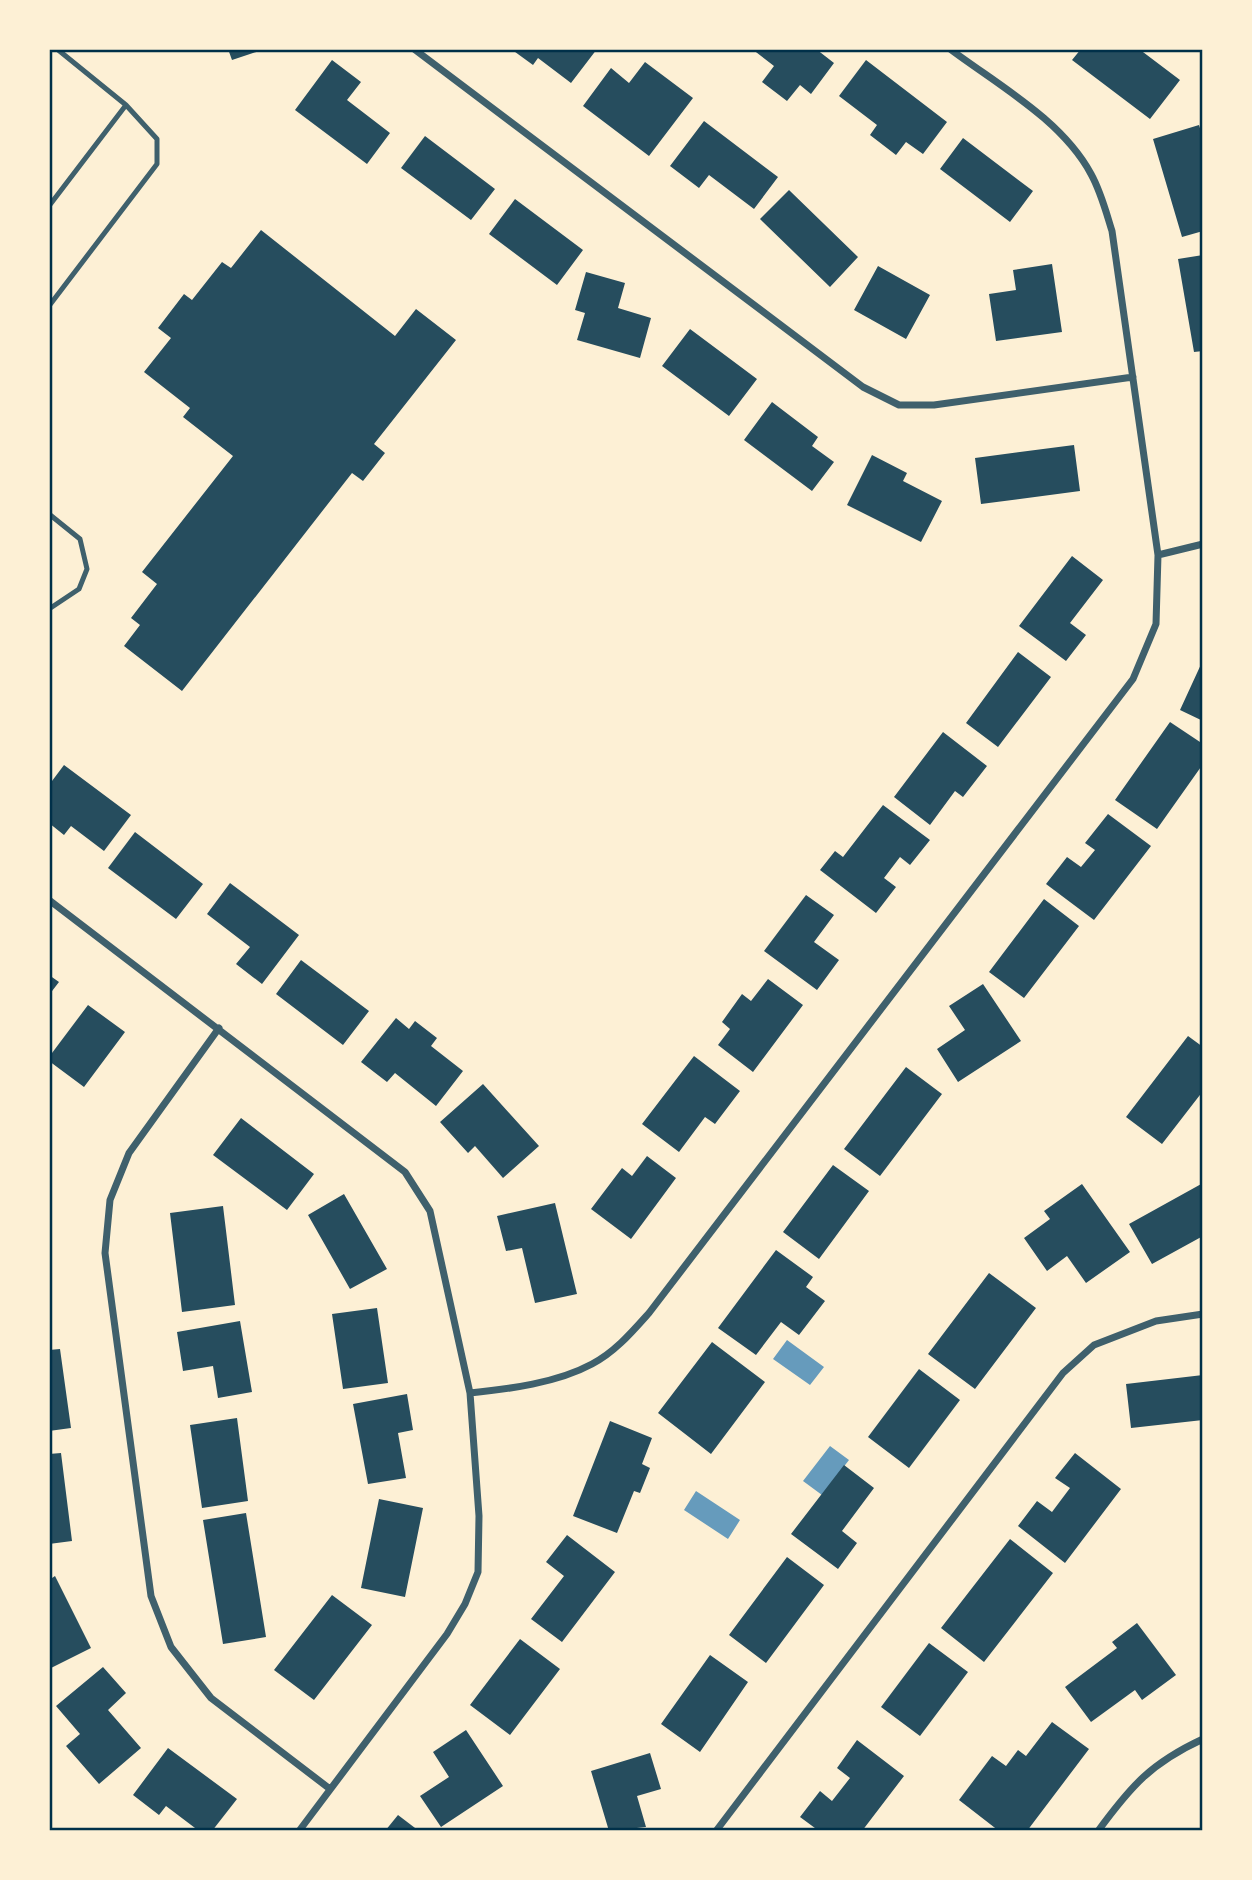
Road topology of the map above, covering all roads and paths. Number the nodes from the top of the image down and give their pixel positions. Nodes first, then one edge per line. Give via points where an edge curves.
1 (57, 49) edge
2 (414, 49) edge
3 (950, 49) edge
4 (127, 105) junction
5 (49, 206) edge
6 (49, 306) edge
7 (1133, 377) junction
8 (49, 514) edge
9 (1203, 544) edge
10 (1157, 555) junction
11 (49, 609) edge
12 (49, 900) edge
13 (219, 1028) junction
14 (1203, 1314) edge
15 (470, 1393) junction
16 (1203, 1739) edge
17 (330, 1789) junction
18 (299, 1831) edge
19 (716, 1831) edge
20 (1098, 1831) edge

1 - 4 lane
2 - 7 street via 863,387 899,405 934,405
3 - 7 street via 1050,124 1092,175 1112,230
4 - 5 lane
4 - 6 lane via 157,139 157,164
7 - 10 street
8 - 11 lane via 80,539 87,569 79,589
9 - 10 street
10 - 15 street via 1156,624 1133,679 649,1313 624,1341 592,1364 520,1388
12 - 13 street
13 - 15 street via 405,1172 430,1211
13 - 17 street via 129,1153 110,1200 105,1253 152,1596 171,1647 211,1699
14 - 19 street via 1156,1321 1094,1345 1063,1373
15 - 17 street via 478,1572 447,1634
16 - 20 street via 1171,1754 1131,1787
17 - 18 street

